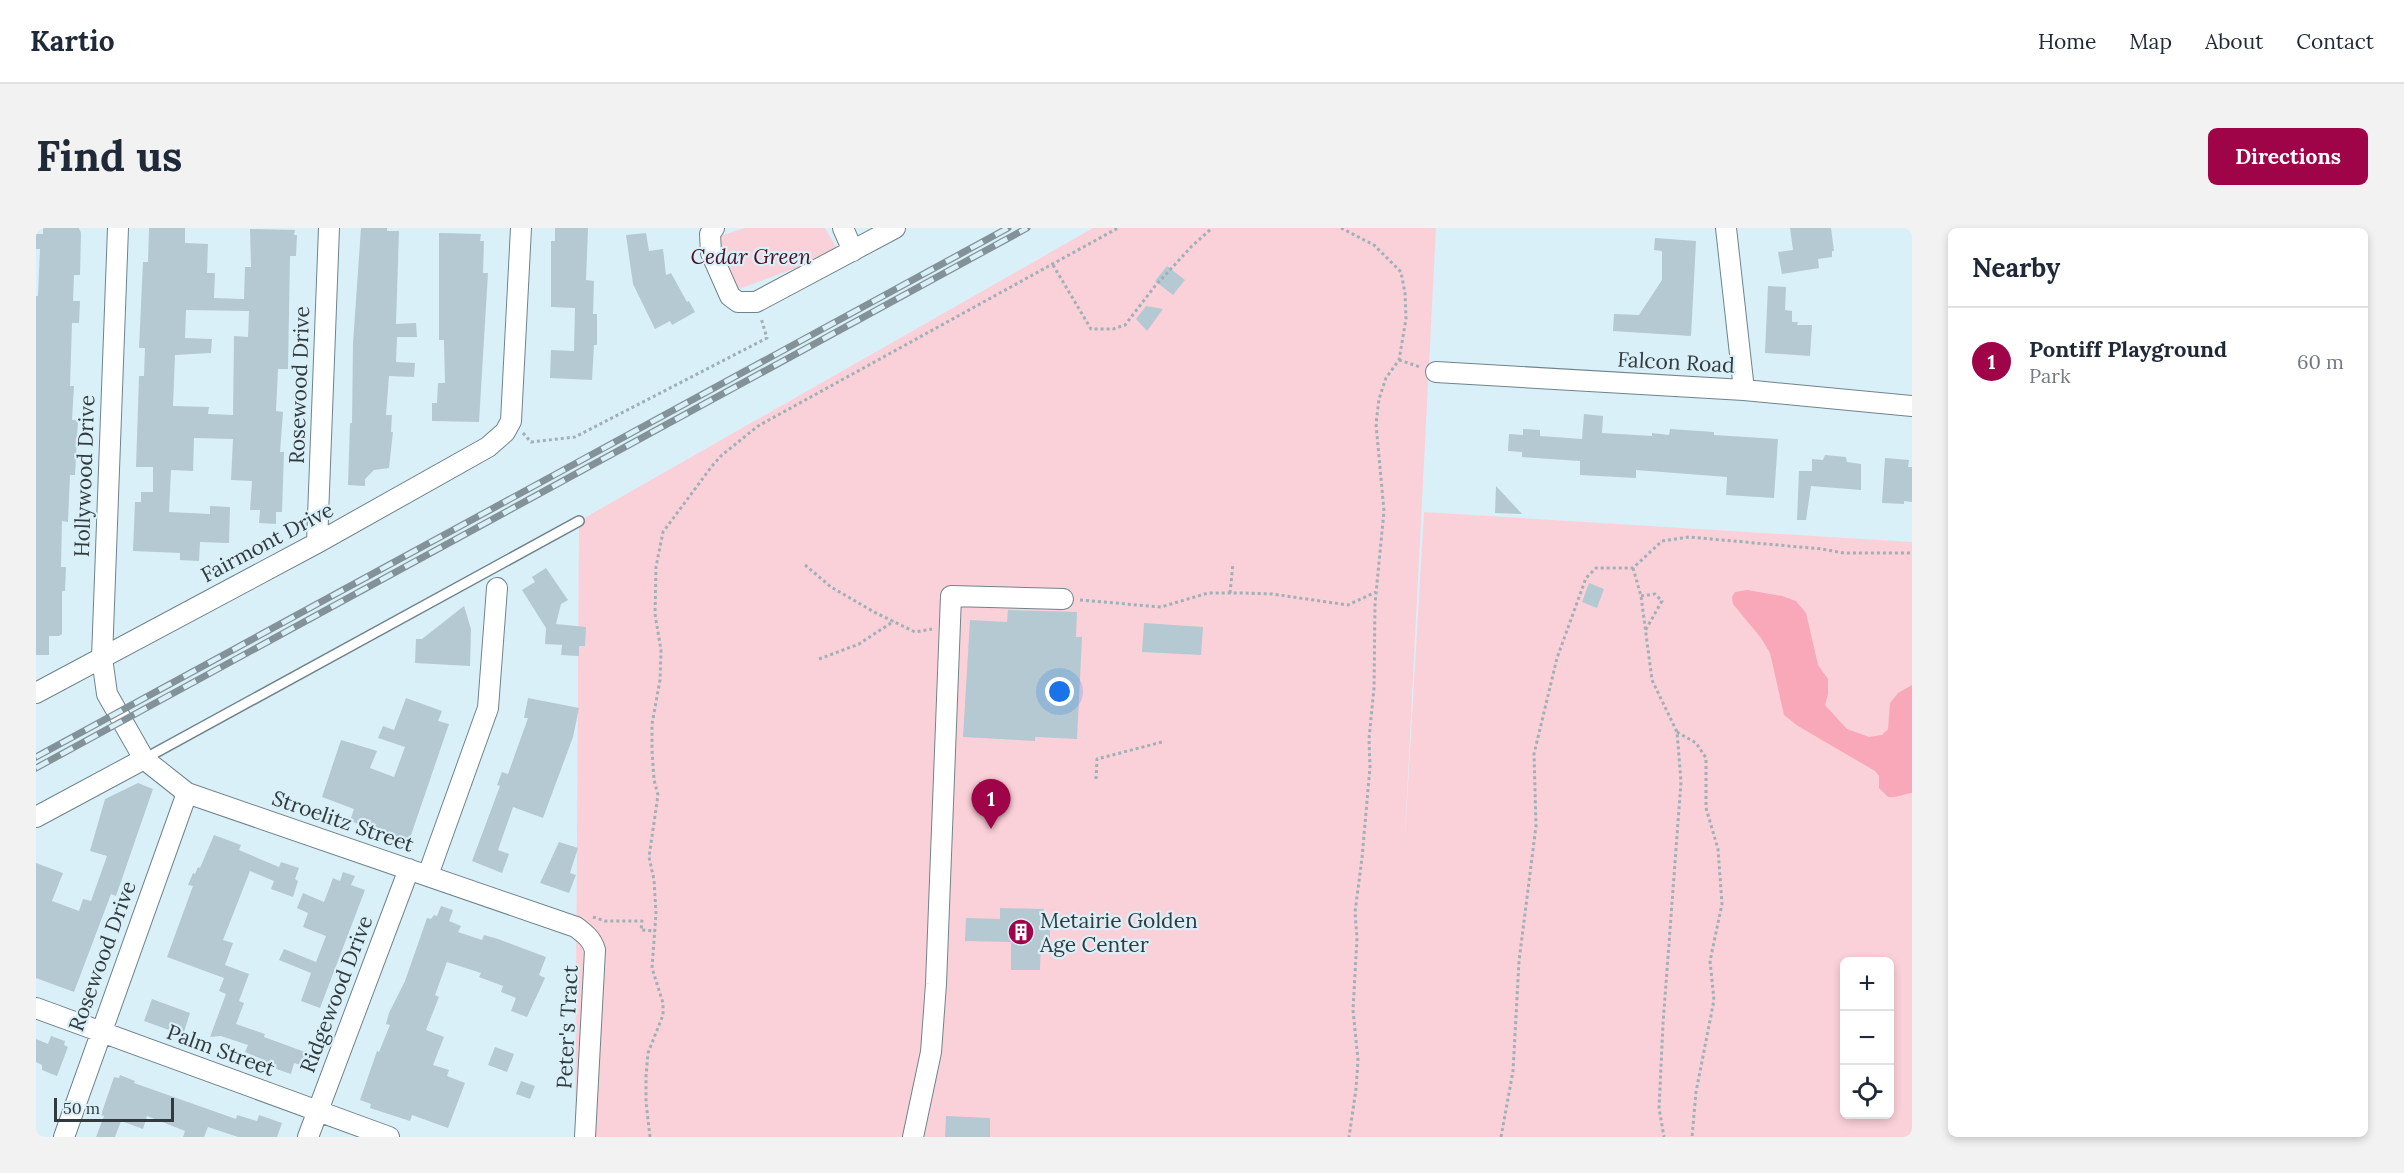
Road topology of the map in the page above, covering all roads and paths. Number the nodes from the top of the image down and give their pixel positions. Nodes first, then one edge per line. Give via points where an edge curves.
1 (118, 228) edge
2 (330, 228) edge
3 (521, 228) edge
4 (714, 228) edge
5 (843, 228) edge
6 (895, 228) edge
7 (1118, 228) edge
8 (1212, 228) edge
9 (1341, 228) edge
10 (1726, 228) edge
11 (853, 251) junction
12 (1053, 265) junction
13 (756, 302) junction
14 (1399, 360) junction
15 (1436, 372) joint
16 (1744, 390) junction
17 (1912, 406) edge
18 (511, 421) junction
19 (579, 521) dead end
20 (317, 543) junction
21 (1912, 553) edge
22 (1233, 563) dead end
23 (806, 565) dead end
24 (1633, 568) junction
25 (497, 588) dead end
26 (1377, 592) junction
27 (1230, 593) junction
28 (1641, 596) junction
29 (1063, 599) joint
30 (894, 621) junction
31 (949, 626) junction
32 (1645, 631) junction
33 (102, 658) junction
34 (819, 659) dead end
35 (36, 693) edge
36 (123, 720) joint
37 (1677, 732) junction
38 (1162, 742) dead end
39 (144, 759) junction
40 (1096, 778) dead end
41 (187, 793) junction
42 (36, 817) edge
43 (409, 869) junction
44 (428, 875) junction
45 (576, 927) junction
46 (655, 931) junction
47 (36, 1008) edge
48 (100, 1031) junction
49 (317, 1111) junction
50 (64, 1137) edge
51 (308, 1137) edge
52 (389, 1137) edge
53 (585, 1137) edge
54 (650, 1137) edge
55 (913, 1137) edge
56 (1349, 1137) edge
57 (1501, 1137) edge
58 (1664, 1137) edge
59 (1692, 1137) edge

1 - 33 street, Hollywood Drive
2 - 20 street, Rosewood Drive
3 - 18 street
4 - 13 street via 710,234 711,253 729,296 738,302
5 - 11 street
6 - 11 street
7 - 12 path
8 - 12 path via 1155,286 1125,325 1113,329 1091,329
9 - 14 path via 1374,244 1401,272 1406,319
10 - 16 street
11 - 13 street
12 - 46 path via 758,426 717,460 663,532 656,567 655,614 661,650 660,680 651,737 658,795 649,857 654,880
13 - 18 path via 767,338 575,437 531,442
14 - 15 path
14 - 26 path via 1386,378 1376,424 1384,511
15 - 16 street, Falcon Road
16 - 17 street, Falcon Road
18 - 20 street, Fairmont Drive via 488,447
19 - 39 lane
20 - 33 street, Fairmont Drive
21 - 24 path via 1844,553 1689,537 1662,541
22 - 27 path
23 - 30 path via 831,587
24 - 28 path
24 - 57 path via 1596,568 1586,578 1557,658 1534,754 1536,826 1519,961 1513,1071
25 - 44 street via 488,708
26 - 27 path via 1348,605 1272,594
26 - 56 path via 1370,767 1355,912 1353,1010 1358,1060
27 - 29 path via 1208,593 1161,607
28 - 32 path
28 - 32 path via 1655,594 1662,601
29 - 31 street via 951,596
30 - 31 path via 915,632
30 - 34 path via 859,644
31 - 55 street via 936,984 931,1052
32 - 37 path via 1652,680
33 - 35 street, Fairmont Drive
33 - 36 street, Hollywood Drive via 107,694
36 - 39 street, Stroelitz Street
37 - 58 path via 1681,782 1659,1108
37 - 59 path via 1696,743 1706,758 1707,808 1718,849 1722,904 1710,961 1714,1000 1696,1092
38 - 40 path via 1096,759
39 - 41 street, Stroelitz Street
39 - 42 street
41 - 43 street, Stroelitz Street
41 - 48 street, Rosewood Drive
43 - 44 street, Stroelitz Street
43 - 49 street, Ridgewood Drive
44 - 45 street, Stroelitz Street
45 - 46 path via 582,914 605,921 642,921 642,930
45 - 53 street, Peter's Tract via 593,942 595,950
46 - 54 path via 652,968 663,1015 648,1053 646,1102
47 - 48 street, Palm Street
48 - 49 street, Palm Street
48 - 50 street, Rosewood Drive
49 - 51 street, Ridgewood Drive
49 - 52 street, Palm Street

